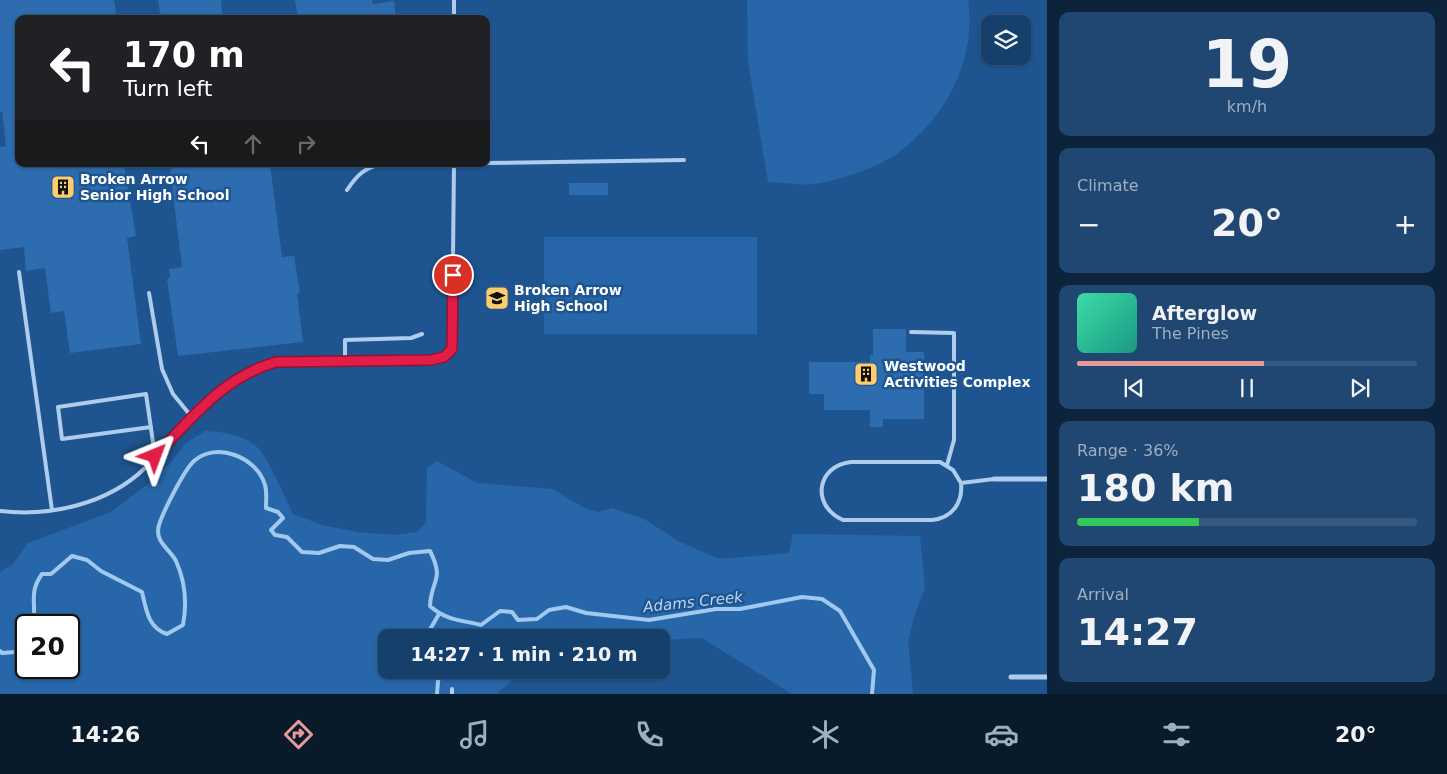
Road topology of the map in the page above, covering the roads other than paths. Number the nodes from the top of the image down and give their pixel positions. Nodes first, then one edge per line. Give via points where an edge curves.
1 (454, 0) edge
2 (454, 15) edge
3 (684, 160) dead end
4 (490, 163) edge
5 (370, 167) edge
6 (454, 167) edge
7 (347, 190) dead end
8 (19, 272) dead end
9 (149, 293) dead end
10 (911, 332) dead end
11 (422, 334) dead end
12 (345, 360) junction
13 (191, 416) junction
14 (151, 427) junction
15 (155, 456) junction
16 (947, 465) junction
17 (994, 479) joint
18 (1047, 479) edge
19 (961, 483) junction
20 (52, 510) junction
21 (0, 511) edge
22 (1011, 677) dead end
23 (1047, 677) edge

1 - 2 lane
3 - 4 lane
5 - 7 lane via 359,173
6 - 12 lane via 452,349 444,357 431,360
8 - 20 lane
9 - 13 lane via 162,369 174,394
10 - 16 lane via 954,332 954,440
11 - 12 lane via 411,338 345,340
12 - 13 lane via 276,362 255,368 218,392
13 - 15 lane
14 - 14 lane via 146,394 58,407 62,439
14 - 15 lane
15 - 20 lane via 131,480 95,500
16 - 19 lane
16 - 19 lane via 932,461 843,462 825,476 822,498 830,512 843,520 932,520 953,512 960,498
17 - 18 street
17 - 19 lane
20 - 21 lane via 34,513
22 - 23 street

